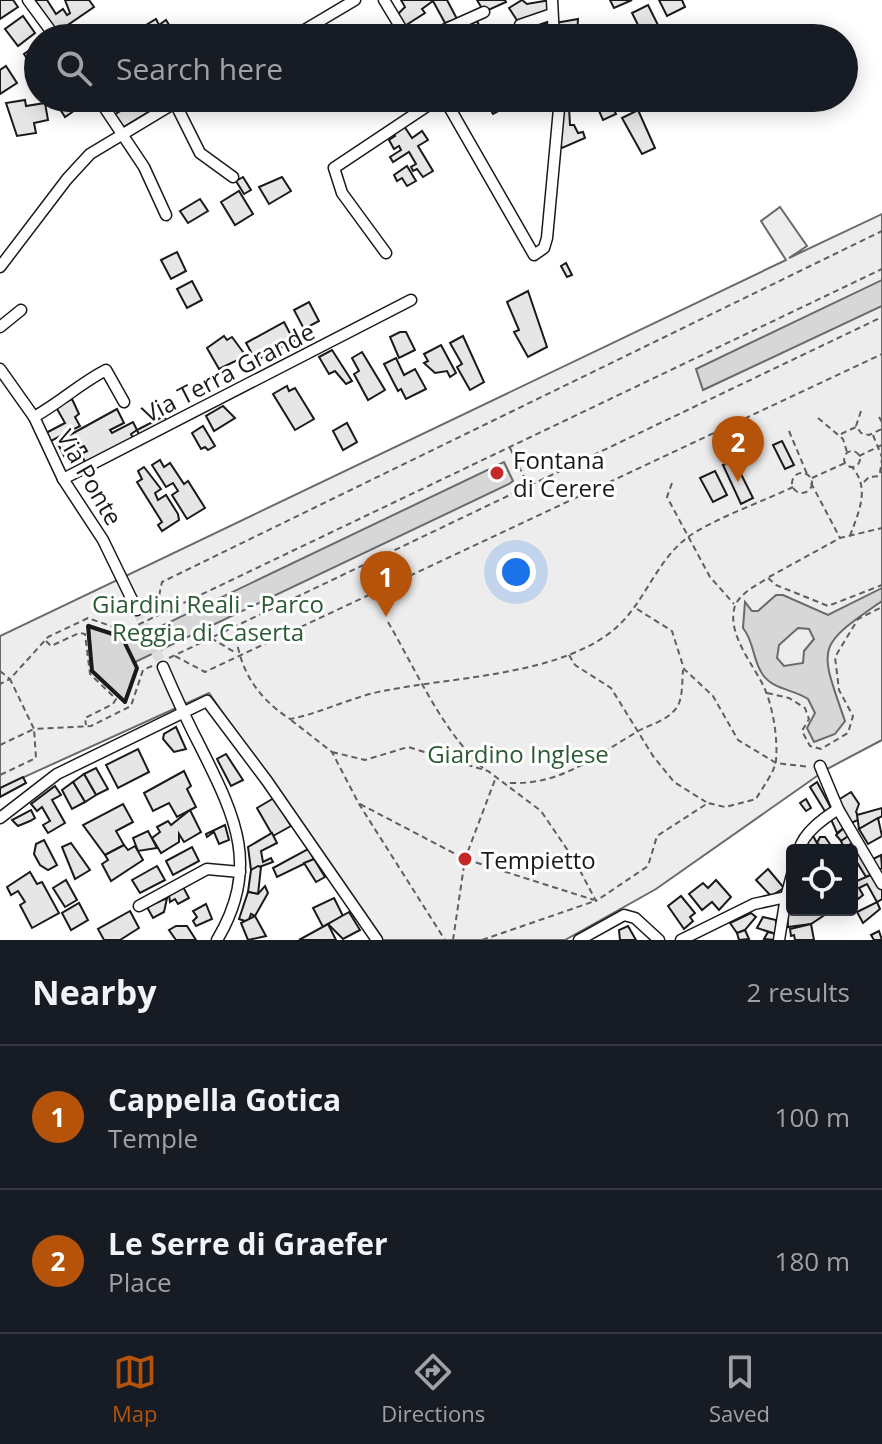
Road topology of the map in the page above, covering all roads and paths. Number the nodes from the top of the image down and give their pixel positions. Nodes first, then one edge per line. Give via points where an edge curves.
1 (28, 0) edge
2 (355, 0) edge
3 (384, 0) edge
4 (552, 0) edge
5 (484, 12) dead end
6 (552, 14) junction
7 (46, 24) edge
8 (315, 24) edge
9 (399, 24) edge
10 (457, 24) edge
11 (523, 24) edge
12 (553, 24) edge
13 (108, 112) edge
14 (158, 112) edge
15 (184, 112) edge
16 (420, 112) edge
17 (450, 112) edge
18 (559, 112) edge
19 (122, 132) junction
20 (233, 177) dead end
21 (166, 215) dead end
22 (882, 231) edge
23 (386, 253) dead end
24 (0, 267) edge
25 (882, 269) edge
26 (411, 300) dead end
27 (21, 310) dead end
28 (882, 317) edge
29 (0, 327) edge
30 (882, 354) edge
31 (0, 369) edge
32 (124, 402) dead end
33 (861, 411) dead end
34 (34, 417) junction
35 (879, 417) dead end
36 (818, 418) dead end
37 (882, 422) edge
38 (856, 426) junction
39 (882, 429) edge
40 (789, 431) dead end
41 (873, 434) junction
42 (839, 435) junction
43 (880, 446) edge
44 (510, 447) junction
45 (847, 453) junction
46 (859, 456) junction
47 (882, 458) edge
48 (845, 463) junction
49 (852, 467) junction
50 (807, 475) junction
51 (881, 475) edge
52 (63, 479) junction
53 (811, 481) junction
54 (672, 483) dead end
55 (863, 483) junction
56 (529, 486) junction
57 (793, 487) junction
58 (882, 528) edge
59 (850, 536) junction
60 (689, 537) junction
61 (840, 538) junction
62 (768, 578) junction
63 (882, 585) edge
64 (735, 605) junction
65 (882, 607) edge
66 (636, 608) junction
67 (137, 610) tunnel mouth
68 (155, 616) junction
69 (388, 622) dead end
70 (235, 626) junction
71 (210, 638) junction
72 (45, 640) junction
73 (568, 654) junction
74 (174, 655) junction
75 (238, 655) junction
76 (160, 664) junction
77 (684, 669) junction
78 (0, 671) edge
79 (10, 679) junction
80 (0, 684) edge
81 (424, 685) junction
82 (766, 692) junction
83 (184, 714) junction
84 (290, 719) junction
85 (86, 726) junction
86 (34, 729) junction
87 (636, 732) junction
88 (0, 745) edge
89 (332, 752) junction
90 (776, 763) junction
91 (820, 766) joint
92 (488, 771) junction
93 (0, 775) edge
94 (496, 776) junction
95 (508, 783) junction
96 (708, 803) junction
97 (359, 804) junction
98 (838, 809) junction
99 (0, 818) edge
100 (801, 844) edge
101 (465, 859) junction
102 (240, 872) junction
103 (882, 884) edge
104 (786, 897) joint
105 (596, 901) junction
106 (139, 906) dead end
107 (219, 940) edge
108 (377, 940) edge
109 (445, 940) edge
110 (453, 940) edge
111 (482, 940) edge
112 (579, 940) edge
113 (659, 940) edge
114 (681, 940) edge
115 (779, 940) edge

1 - 7 street
2 - 8 street
3 - 9 street
4 - 6 street
5 - 10 street
6 - 11 street
6 - 12 street
13 - 19 street
14 - 19 street
15 - 20 street via 200,153
16 - 23 street via 334,168 342,193
17 - 18 street via 534,255 547,238
19 - 21 street
19 - 24 street via 90,154 67,179
22 - 68 path via 162,582
25 - 44 path
26 - 52 street, Via Terra Grande
27 - 29 street
28 - 56 path
30 - 75 path
31 - 34 street, Via Ponte
32 - 34 street via 106,370
33 - 38 path
34 - 52 street, Via Ponte
35 - 37 path
36 - 42 path
38 - 41 path via 861,433
38 - 42 path
39 - 41 path
40 - 50 path
41 - 43 path
42 - 45 path
43 - 46 path
43 - 47 path
44 - 56 path
44 - 68 path
45 - 46 path
45 - 48 path
46 - 49 path via 859,464
47 - 51 path
48 - 49 path
48 - 53 path
49 - 55 path
50 - 53 path
50 - 57 path via 795,476
51 - 55 path
52 - 67 street, Via Ponte via 103,540
53 - 57 path via 804,492
53 - 61 path
54 - 60 path via 667,497
55 - 59 path
56 - 70 path
57 - 60 path
58 - 59 path
59 - 61 path
60 - 64 path via 710,577
60 - 66 path via 662,566
61 - 62 path
62 - 63 path via 819,606
62 - 64 path
64 - 82 path via 742,649
65 - 82 path via 858,619 835,657 839,690 853,716 848,733 821,749 810,746 802,731 809,719 805,708
66 - 73 path via 606,636
66 - 77 path via 672,631
68 - 72 path via 125,631 88,618
69 - 81 path
70 - 71 path
70 - 75 path
71 - 74 path
71 - 75 path
72 - 79 path
72 - 85 path via 51,646 85,634 90,674 116,699 85,718
73 - 81 path
73 - 87 path via 575,665 611,688
74 - 75 path via 205,672
74 - 76 path
75 - 84 path via 270,706
76 - 83 street
76 - 85 path via 143,670 131,706
77 - 87 path via 679,705 666,719
77 - 90 path via 713,696 738,740
78 - 79 path
79 - 80 path
79 - 86 path
81 - 84 path via 383,691
81 - 92 path via 465,752
82 - 90 path
83 - 99 street via 57,774
83 - 102 street via 236,820
83 - 108 street via 207,701
84 - 89 path
85 - 86 path
86 - 88 path
86 - 93 path via 36,758
87 - 95 path via 566,774 533,784
87 - 96 path via 674,782
89 - 92 path via 365,760 408,747
89 - 97 path
90 - 91 path
90 - 96 path via 756,799 725,807
91 - 98 street
92 - 94 path
94 - 95 path
94 - 101 path
95 - 105 path via 541,811
96 - 105 path via 657,836 648,866
97 - 101 path
97 - 109 path
98 - 100 street
98 - 103 street
101 - 105 path
101 - 110 path
102 - 106 street via 207,869
102 - 107 street via 239,889
104 - 114 street via 754,904
104 - 115 street
105 - 111 path
112 - 113 street via 624,915

